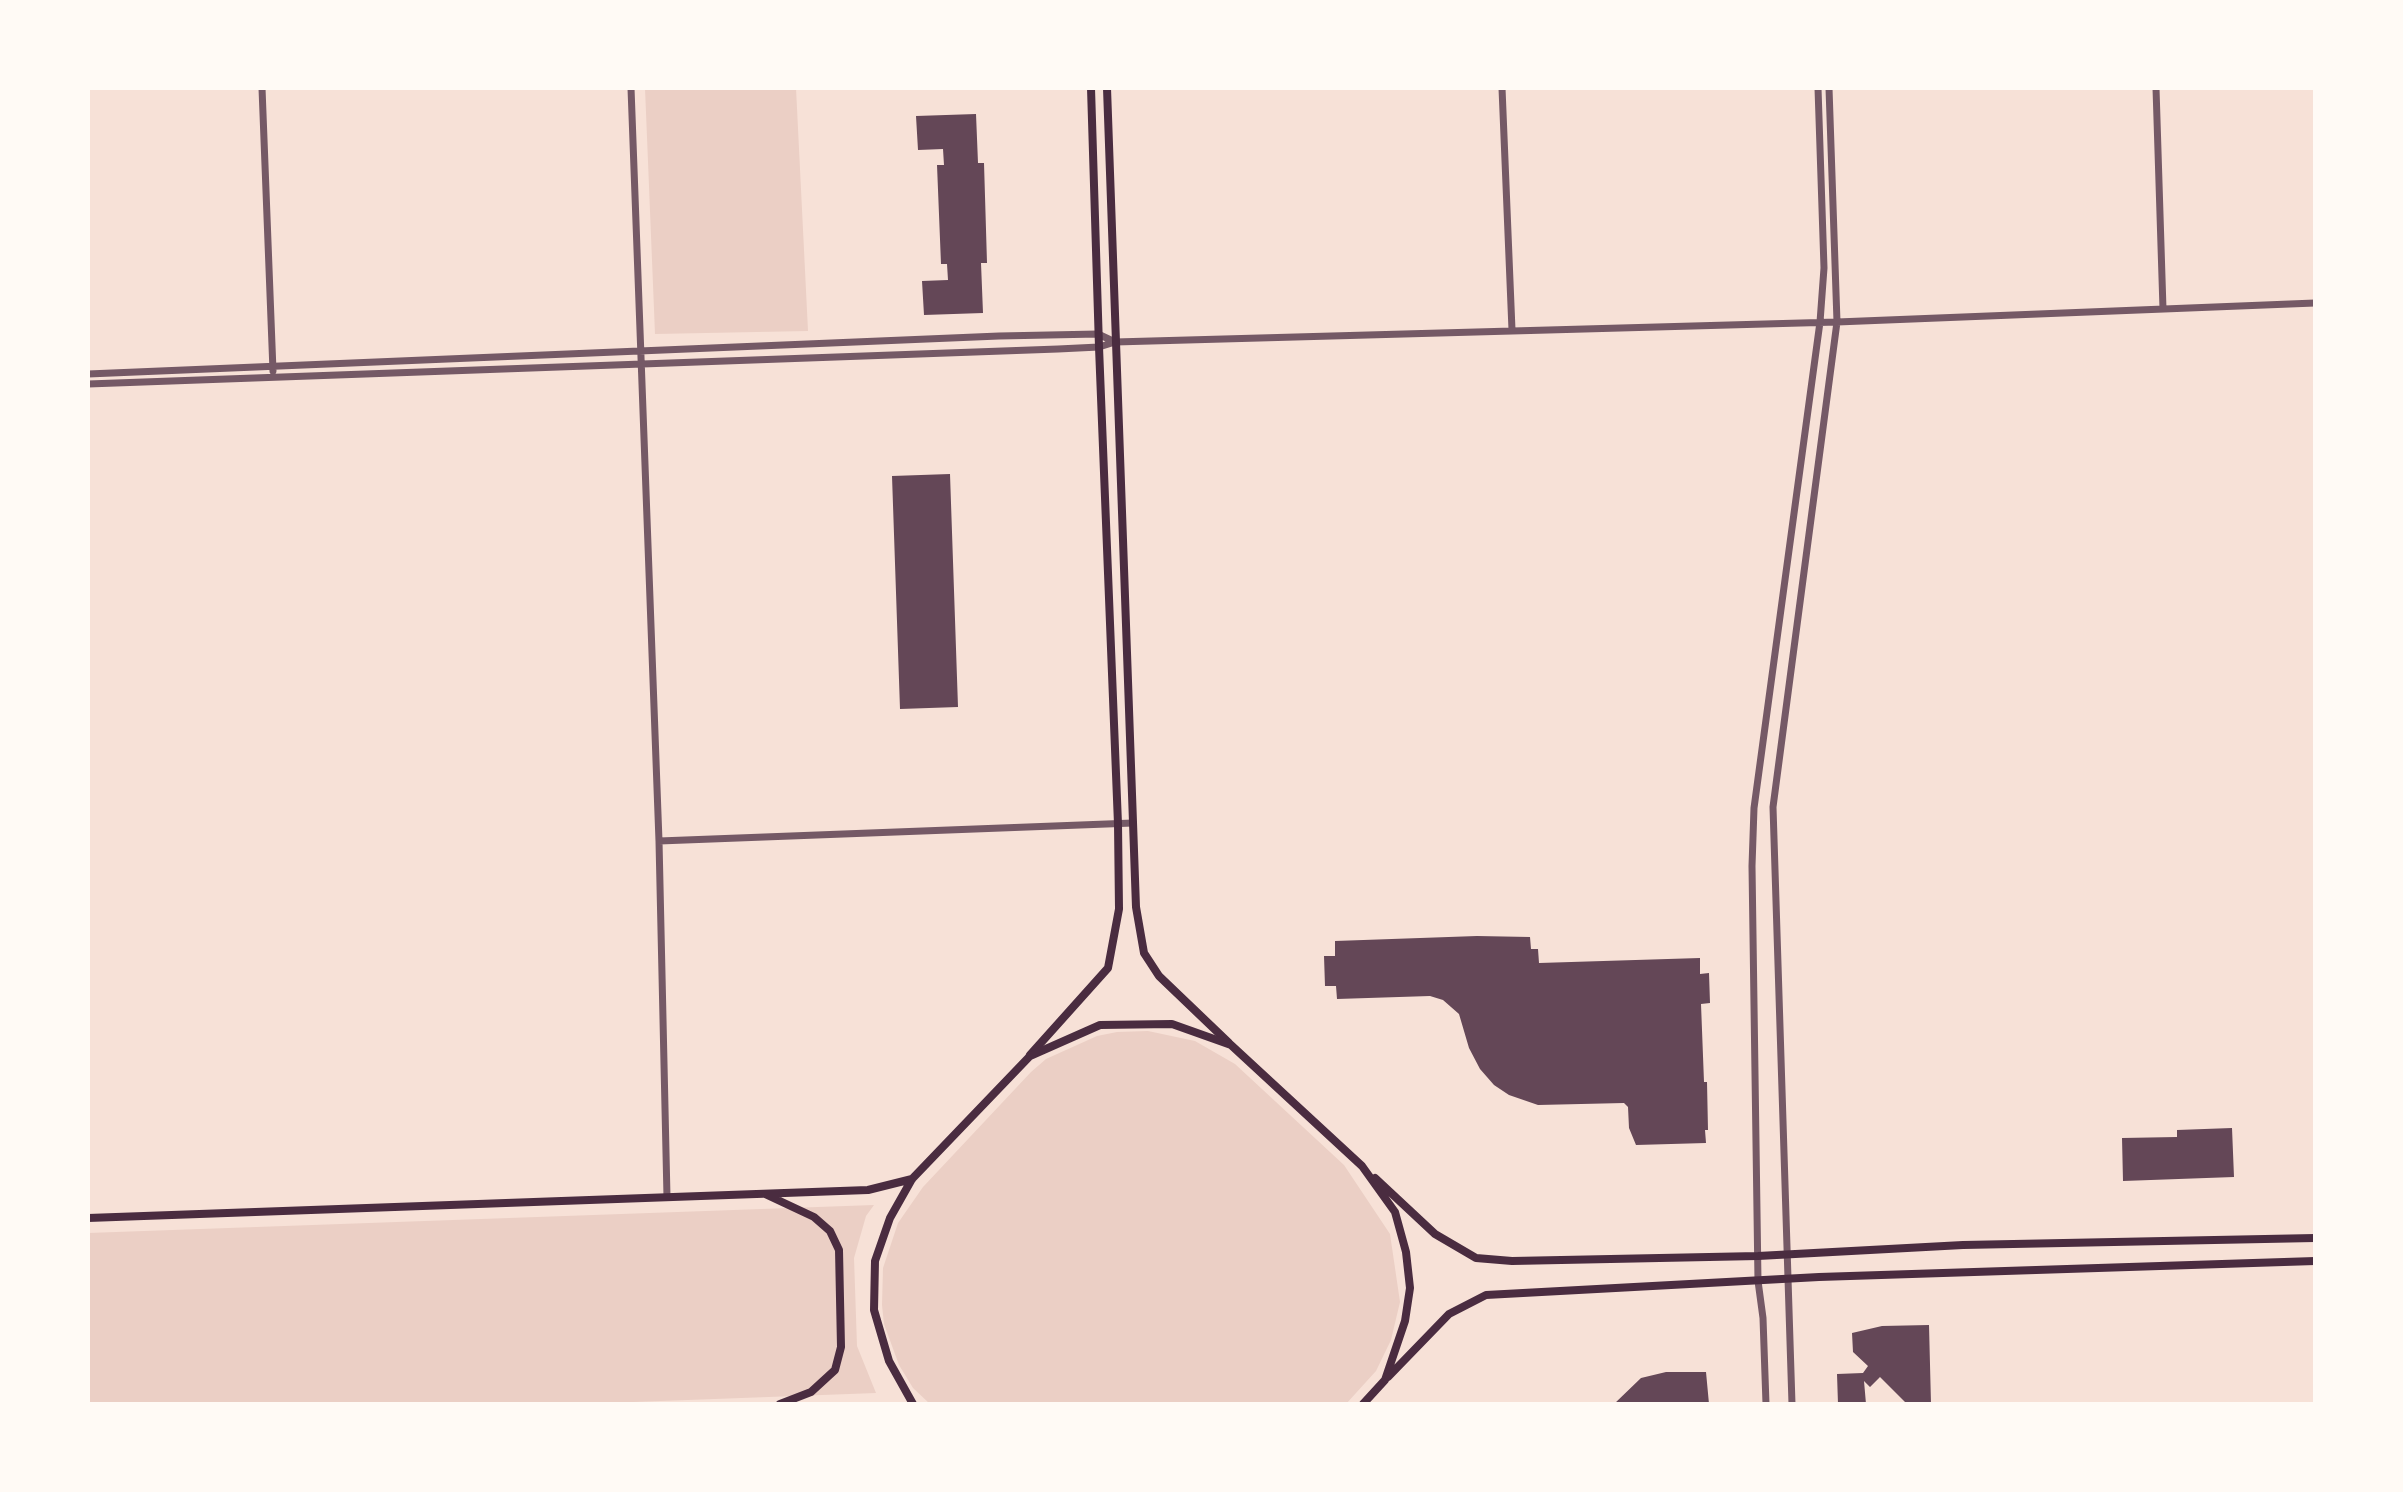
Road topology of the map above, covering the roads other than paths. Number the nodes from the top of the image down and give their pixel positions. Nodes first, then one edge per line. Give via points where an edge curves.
1 (262, 88) edge
2 (631, 88) edge
3 (1091, 88) edge
4 (1107, 88) edge
5 (1502, 88) edge
6 (1818, 88) edge
7 (1829, 88) edge
8 (2156, 88) edge
9 (2315, 303) edge
10 (2163, 309) junction
11 (1820, 322) junction
12 (1837, 322) junction
13 (1512, 330) junction
14 (1098, 334) junction
15 (1115, 342) junction
16 (1099, 347) junction
17 (642, 352) junction
18 (642, 365) junction
19 (273, 367) junction
20 (88, 374) edge
21 (273, 377) junction
22 (88, 384) edge
23 (1133, 823) junction
24 (1118, 824) junction
25 (659, 841) junction
26 (1231, 1045) junction
27 (1030, 1056) junction
28 (1362, 1166) junction
29 (912, 1179) junction
30 (764, 1194) junction
31 (667, 1197) junction
32 (88, 1218) edge
33 (2315, 1238) edge
34 (1788, 1253) junction
35 (1758, 1256) junction
36 (2315, 1261) edge
37 (1789, 1280) junction
38 (1758, 1281) junction
39 (1385, 1380) junction
40 (780, 1404) edge
41 (913, 1404) edge
42 (1363, 1404) edge
43 (1766, 1404) edge
44 (1792, 1404) edge

1 - 19 street
2 - 17 street
3 - 14 main road
4 - 15 main road
5 - 13 street
6 - 11 street via 1824,268
7 - 12 street
8 - 10 street
9 - 10 street
10 - 12 street
11 - 12 street
11 - 13 street
11 - 35 street via 1754,808
12 - 34 street via 1773,807
13 - 15 street
14 - 15 street
14 - 16 main road
14 - 17 street
15 - 16 street
15 - 23 main road
16 - 18 street
16 - 24 main road
17 - 18 street
17 - 19 street
18 - 21 street
18 - 25 street
19 - 20 street
19 - 21 street
21 - 22 street
23 - 24 street
23 - 26 main road via 1136,907 1144,953 1159,976
24 - 25 street
24 - 27 main road via 1119,909 1108,968
25 - 31 street
26 - 27 main road via 1172,1024 1100,1025
26 - 28 main road
27 - 29 main road
28 - 35 main road via 1435,1234 1476,1258
28 - 39 main road via 1395,1212 1410,1288
29 - 30 main road via 868,1190
29 - 41 main road via 890,1218 875,1261 874,1310 889,1361
30 - 31 main road
30 - 40 main road via 814,1217 830,1231 839,1250 841,1347 835,1370 811,1392
31 - 32 main road
33 - 34 main road
34 - 35 main road
34 - 37 street
35 - 38 street
36 - 37 main road
37 - 38 main road
37 - 44 street
38 - 39 main road via 1486,1295 1449,1314
38 - 43 street
39 - 42 main road

